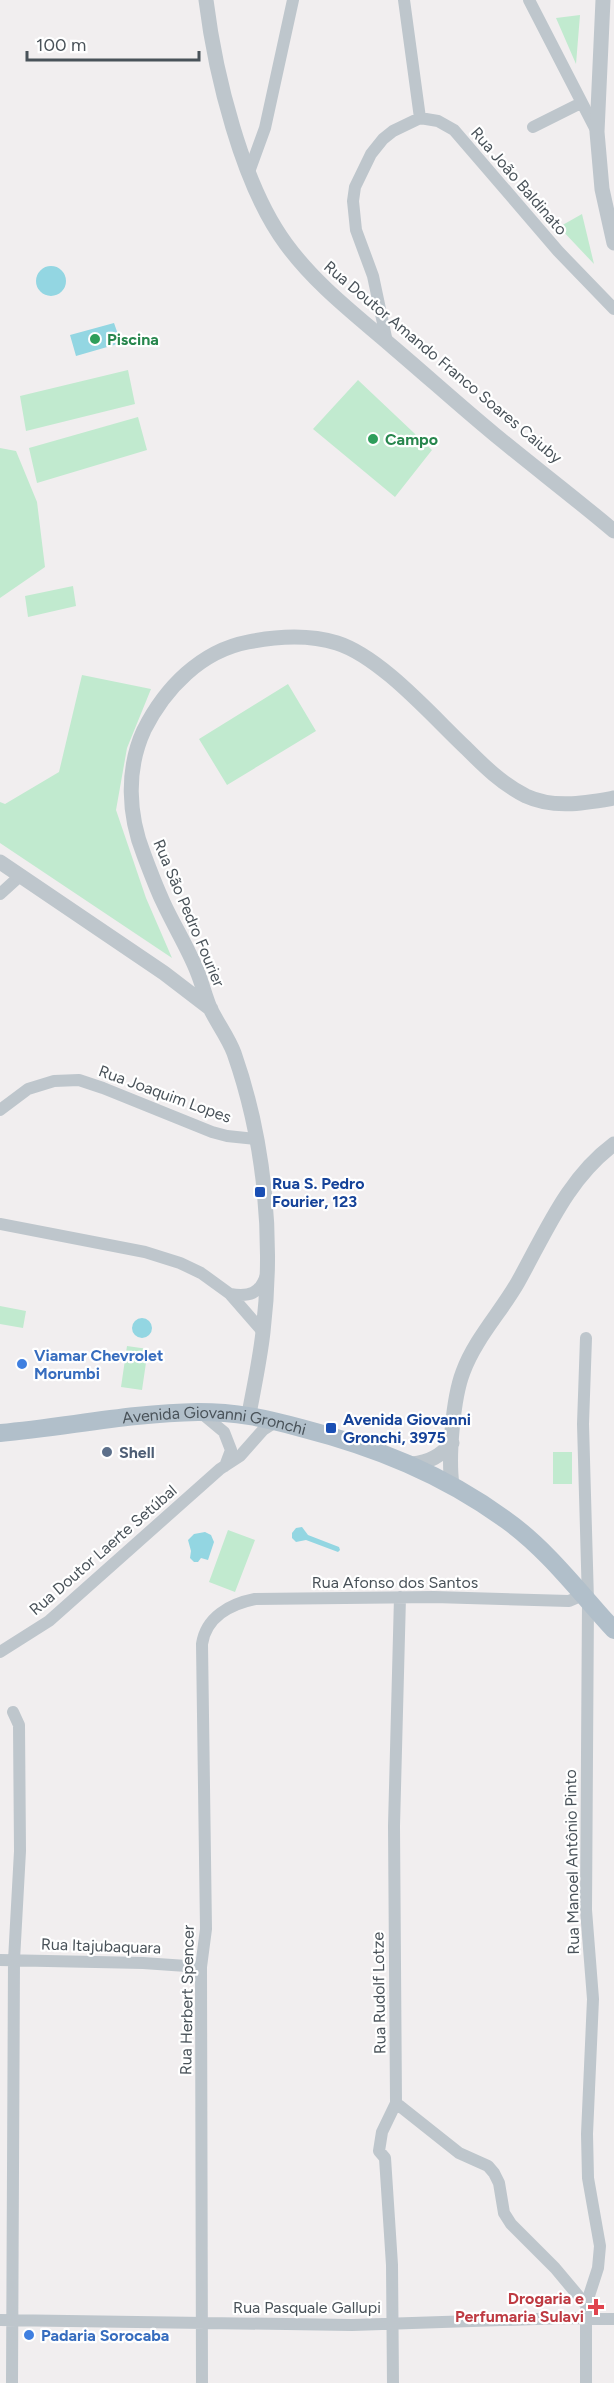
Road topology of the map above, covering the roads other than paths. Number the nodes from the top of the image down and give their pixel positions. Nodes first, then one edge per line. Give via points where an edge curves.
1 (206, 0) edge
2 (293, 0) edge
3 (404, 0) edge
4 (529, 0) edge
5 (603, 0) edge
6 (581, 103) junction
7 (420, 118) junction
8 (533, 127) dead end
9 (597, 132) junction
10 (249, 172) junction
11 (614, 243) edge
12 (614, 309) edge
13 (387, 342) junction
14 (614, 531) edge
15 (614, 798) edge
16 (0, 862) edge
17 (21, 875) junction
18 (0, 894) edge
19 (190, 957) junction
20 (164, 973) junction
21 (211, 1010) junction
22 (0, 1110) edge
23 (256, 1139) junction
24 (614, 1144) edge
25 (0, 1224) edge
26 (267, 1272) junction
27 (230, 1294) junction
28 (263, 1332) junction
29 (585, 1338) dead end
30 (200, 1412) junction
31 (249, 1414) junction
32 (277, 1421) junction
33 (0, 1433) edge
34 (452, 1443) junction
35 (412, 1464) junction
36 (222, 1468) junction
37 (452, 1485) junction
38 (400, 1597) junction
39 (585, 1598) junction
40 (212, 1620) joint
41 (614, 1630) edge
42 (0, 1652) edge
43 (13, 1712) dead end
44 (0, 1960) edge
45 (14, 1960) junction
46 (201, 1967) junction
47 (396, 2103) junction
48 (586, 2312) junction
49 (614, 2319) edge
50 (0, 2320) edge
51 (13, 2320) junction
52 (202, 2323) junction
53 (393, 2324) junction
54 (12, 2383) edge
55 (202, 2383) edge
56 (393, 2383) edge
57 (586, 2383) edge

1 - 10 street, Rua Doutor Amando Franco Soares Caiuby via 238,144
2 - 10 street via 265,128
3 - 7 street
4 - 6 street
5 - 9 street
6 - 8 street
6 - 9 street
7 - 12 street, Rua João Baldinato via 438,121 454,130 558,251
7 - 13 street via 383,139 371,154 353,194 356,230 373,276
9 - 11 street via 602,189
10 - 13 street, Rua Doutor Amando Franco Soares Caiuby via 270,219 297,259
13 - 14 street, Rua Doutor Amando Franco Soares Caiuby
15 - 19 street, Rua São Pedro Fourier via 550,803 517,791 484,766 376,665 339,644 298,637 263,639 231,647 212,655 174,684 140,739 130,782 141,849
16 - 17 street
17 - 18 street
17 - 20 street
19 - 20 street via 181,969
19 - 21 street, Rua São Pedro Fourier
20 - 21 street
21 - 23 street, Rua São Pedro Fourier via 233,1049
22 - 23 street, Rua Joaquim Lopes via 28,1089 54,1081 79,1080 212,1132
23 - 26 street, Rua São Pedro Fourier via 264,1189
24 - 34 street via 574,1182 518,1282 472,1353 458,1391
25 - 27 street via 164,1257 201,1273
26 - 27 street via 260,1290 244,1296
26 - 28 street, Rua São Pedro Fourier
27 - 28 street
28 - 31 street, Rua São Pedro Fourier
29 - 39 street, Rua Manoel Antônio Pinto
30 - 31 main road, Avenida Giovanni Gronchi
30 - 33 main road, Avenida Giovanni Gronchi via 137,1415
30 - 36 street via 224,1432 228,1441 231,1450
31 - 32 main road, Avenida Giovanni Gronchi
32 - 35 main road, Avenida Giovanni Gronchi via 341,1438
32 - 36 street, Rua Doutor Laerte Setúbal
34 - 35 street via 438,1457
34 - 37 street
35 - 37 main road, Avenida Giovanni Gronchi
36 - 42 street, Rua Doutor Laerte Setúbal via 48,1622
37 - 39 main road, Avenida Giovanni Gronchi via 508,1520
38 - 39 street, Rua Afonso dos Santos via 569,1601
38 - 40 street, Rua Afonso dos Santos via 255,1599 235,1604
38 - 47 street, Rua Rudolf Lotze via 394,1826
39 - 41 main road, Avenida Giovanni Gronchi
39 - 48 street, Rua Manoel Antônio Pinto via 586,1910 592,1999 588,2178 600,2246
40 - 46 street, Rua Herbert Spencer via 202,1644 206,1929
43 - 45 street via 20,1725
44 - 45 street, Rua Itajubaquara
45 - 46 street, Rua Itajubaquara
45 - 51 street
46 - 52 street, Rua Herbert Spencer
47 - 48 street via 459,2153 488,2166 499,2183 510,2224 555,2268
47 - 53 street, Rua Rudolf Lotze via 382,2132 379,2151 385,2158
48 - 49 street, Rua Pasquale Gallupi
48 - 53 street, Rua Pasquale Gallupi
48 - 57 street, Rua Manoel Antônio Pinto
50 - 51 street, Rua Pasquale Gallupi
51 - 52 street, Rua Pasquale Gallupi
51 - 54 street
52 - 53 street, Rua Pasquale Gallupi
52 - 55 street, Rua Herbert Spencer
53 - 56 street, Rua Rudolf Lotze

